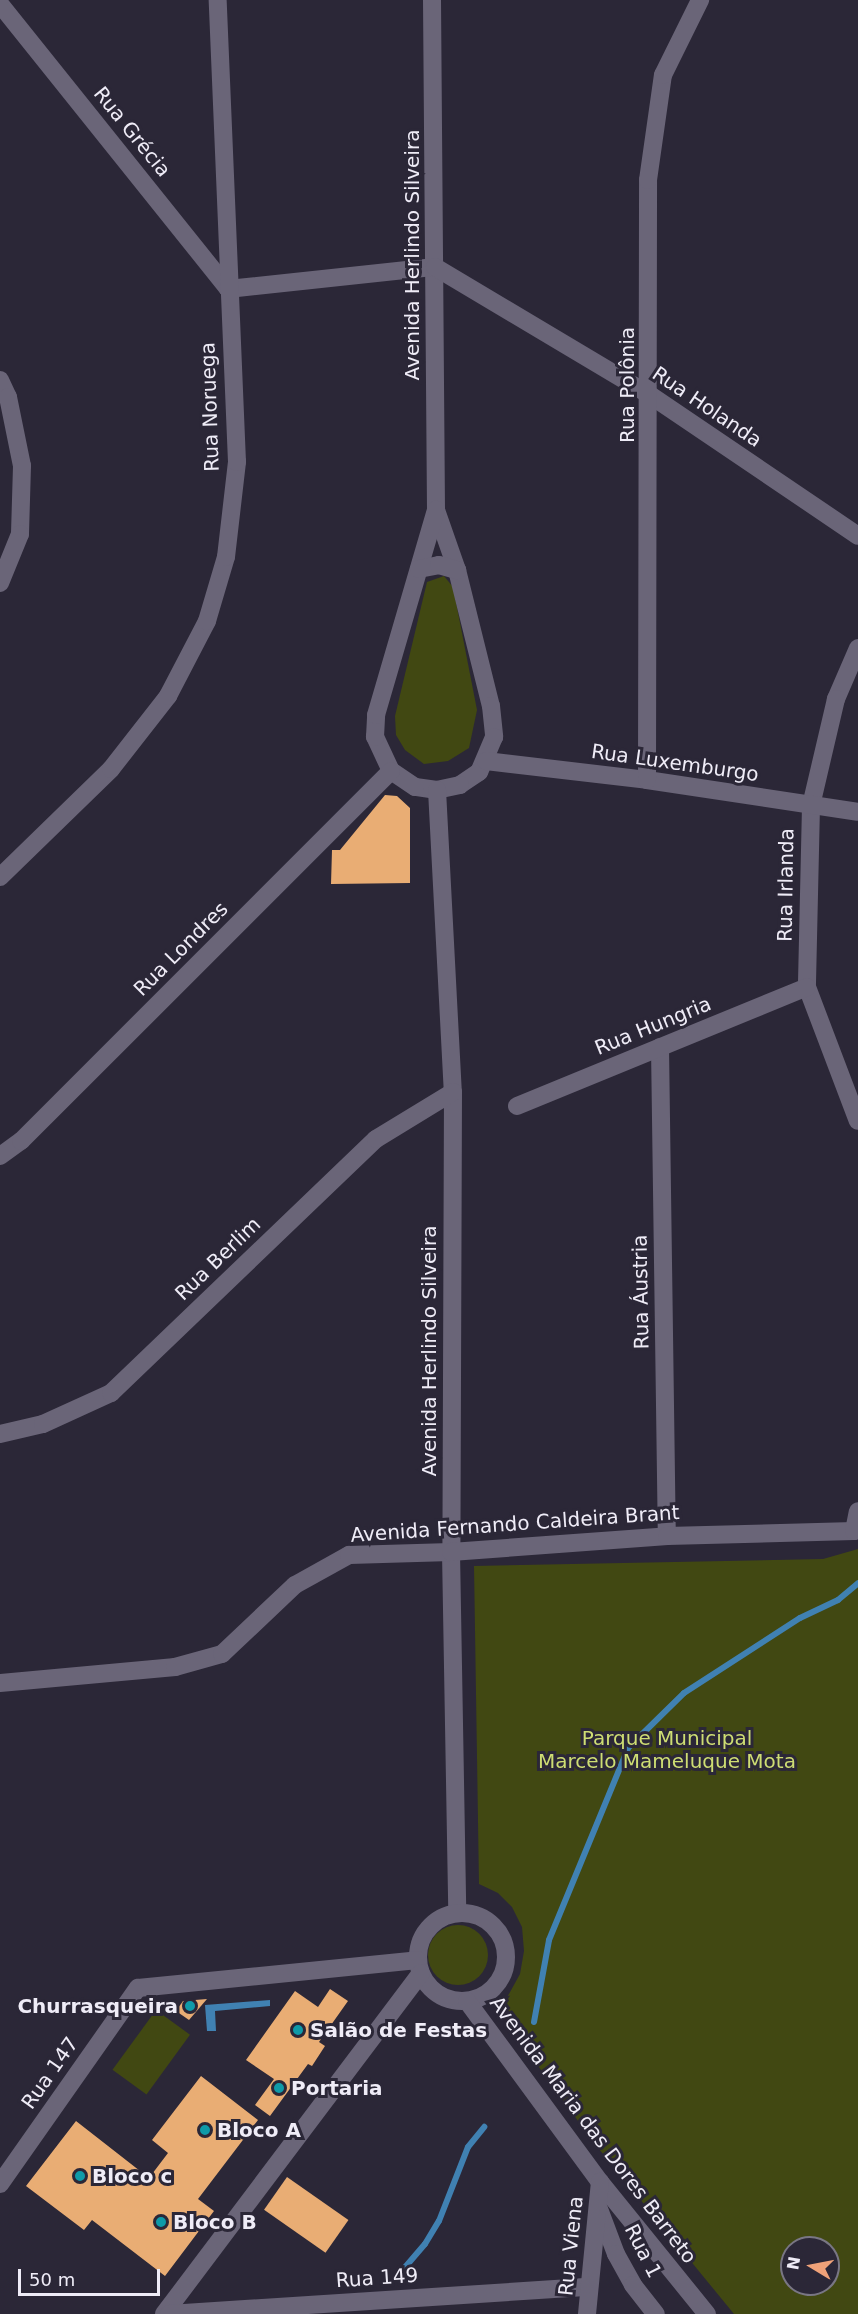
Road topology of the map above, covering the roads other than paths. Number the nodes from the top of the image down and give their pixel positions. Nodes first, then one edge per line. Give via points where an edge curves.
1 (218, 0) edge
2 (432, 0) edge
3 (700, 0) edge
4 (0, 4) edge
5 (435, 267) junction
6 (228, 289) junction
7 (0, 380) edge
8 (650, 395) junction
9 (435, 510) junction
10 (858, 536) edge
11 (419, 569) junction
12 (457, 570) junction
13 (0, 583) edge
14 (858, 648) edge
15 (486, 761) junction
16 (391, 771) junction
17 (648, 780) junction
18 (436, 790) junction
19 (811, 806) junction
20 (858, 812) edge
21 (0, 877) edge
22 (807, 987) junction
23 (660, 1047) junction
24 (453, 1092) junction
25 (517, 1106) dead end
26 (858, 1121) edge
27 (0, 1155) edge
28 (0, 1434) edge
29 (858, 1511) edge
30 (667, 1536) junction
31 (451, 1552) junction
32 (0, 1683) edge
33 (457, 1913) junction
34 (419, 1966) junction
35 (467, 2001) junction
36 (600, 2182) junction
37 (0, 2184) edge
38 (598, 2205) junction
39 (589, 2287) junction
40 (164, 2314) edge
41 (169, 2314) edge
42 (587, 2314) edge
43 (656, 2314) edge
44 (707, 2314) edge

1 - 6 street, Rua Noruega
2 - 5 street, Avenida Herlindo Silveira
3 - 8 street, Rua Polônia via 663,75 648,180
4 - 6 street, Rua Grécia
5 - 6 street
5 - 8 street, Rua Holanda
5 - 9 street, Avenida Herlindo Silveira
6 - 21 street, Rua Noruega via 237,462 226,557 207,621 168,696 111,769
7 - 13 street via 8,397 22,466 20,534
8 - 10 street, Rua Holanda
8 - 17 street, Rua Polônia
9 - 11 street, Avenida Herlindo Silveira
9 - 12 street, Avenida Herlindo Silveira
11 - 12 street via 439,565
11 - 16 street, Avenida Herlindo Silveira via 376,715 375,737
12 - 15 street, Avenida Herlindo Silveira via 494,721 494,737
14 - 19 street, Rua Irlanda via 836,699
15 - 17 street, Rua Luxemburgo
15 - 18 street via 459,785
16 - 18 street via 415,787
16 - 27 street, Rua Londres via 21,1141
17 - 19 street, Rua Luxemburgo
18 - 24 street, Avenida Herlindo Silveira
19 - 20 street, Rua Luxemburgo
19 - 22 street, Rua Irlanda
22 - 23 street, Rua Hungria
22 - 26 street, Rua Irlanda
23 - 25 street, Rua Hungria
23 - 30 street, Rua Áustria
24 - 28 street, Rua Berlim via 376,1139 111,1393 43,1424
24 - 31 street, Avenida Herlindo Silveira
29 - 30 street, Avenida Fernando Caldeira Brant via 854,1531
30 - 31 street, Avenida Fernando Caldeira Brant
31 - 32 street, Avenida Fernando Caldeira Brant via 350,1555 295,1585 222,1654 213,1657 175,1667
31 - 33 street, Avenida Herlindo Silveira
33 - 34 street via 444,1917 424,1934
33 - 35 street via 483,1918 494,1927 505,1952 500,1978 486,1993
34 - 35 street via 440,1995
34 - 37 street, Rua 147 via 138,1988
34 - 40 street
35 - 36 street, Avenida Maria das Dores Barreto
36 - 38 street, Rua Viena
36 - 44 street, Avenida Maria das Dores Barreto
38 - 39 street, Rua Viena
38 - 43 street, Rua 1 via 616,2254 633,2285
39 - 41 street, Rua 149
39 - 42 street, Rua Viena

